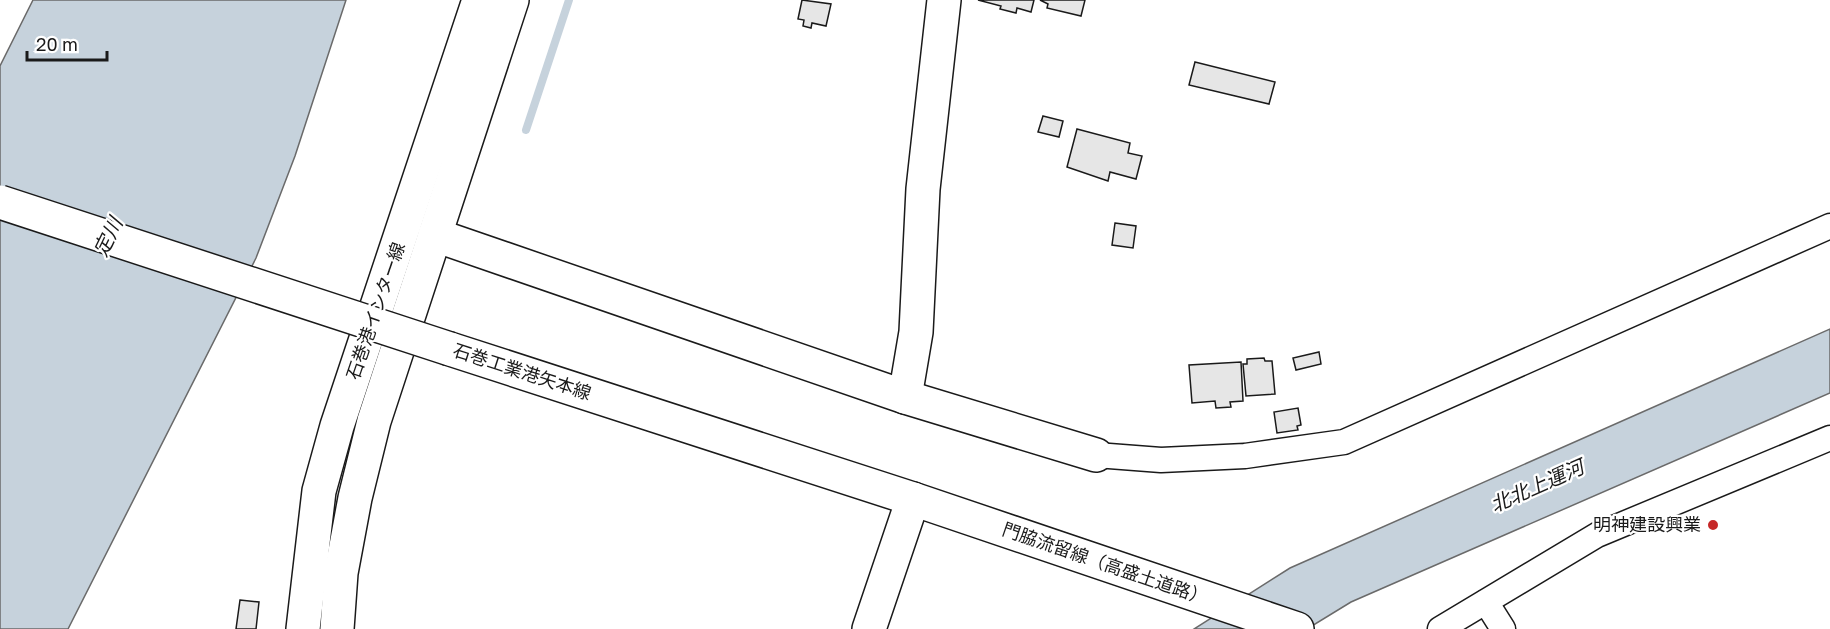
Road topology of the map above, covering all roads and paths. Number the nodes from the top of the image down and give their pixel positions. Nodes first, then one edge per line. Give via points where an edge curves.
1 (479, 0) edge
2 (512, 0) edge
3 (944, 0) edge
4 (0, 202) edge
5 (1830, 226) edge
6 (435, 235) junction
7 (905, 397) junction
8 (1830, 438) edge
9 (1096, 455) joint
10 (913, 499) junction
11 (1486, 602) junction
12 (303, 629) edge
13 (337, 629) edge
14 (870, 629) edge
15 (1297, 629) edge
16 (1440, 629) edge
17 (1503, 629) edge

1 - 12 main road, 石巻港インター線 via 337,426 319,491
2 - 6 main road, 石巻港インター線
3 - 7 main road via 923,189 916,332
4 - 10 main road, 石巻工業港矢本線, bridge
5 - 9 street via 1344,442 1234,456 1161,460
6 - 7 main road
6 - 13 main road, 石巻港インター線 via 374,421 357,487 341,573
7 - 9 main road
8 - 11 street via 1598,535
10 - 14 main road
10 - 15 main road, 門脇流留線（高盛土道路）
11 - 16 street
11 - 17 street

